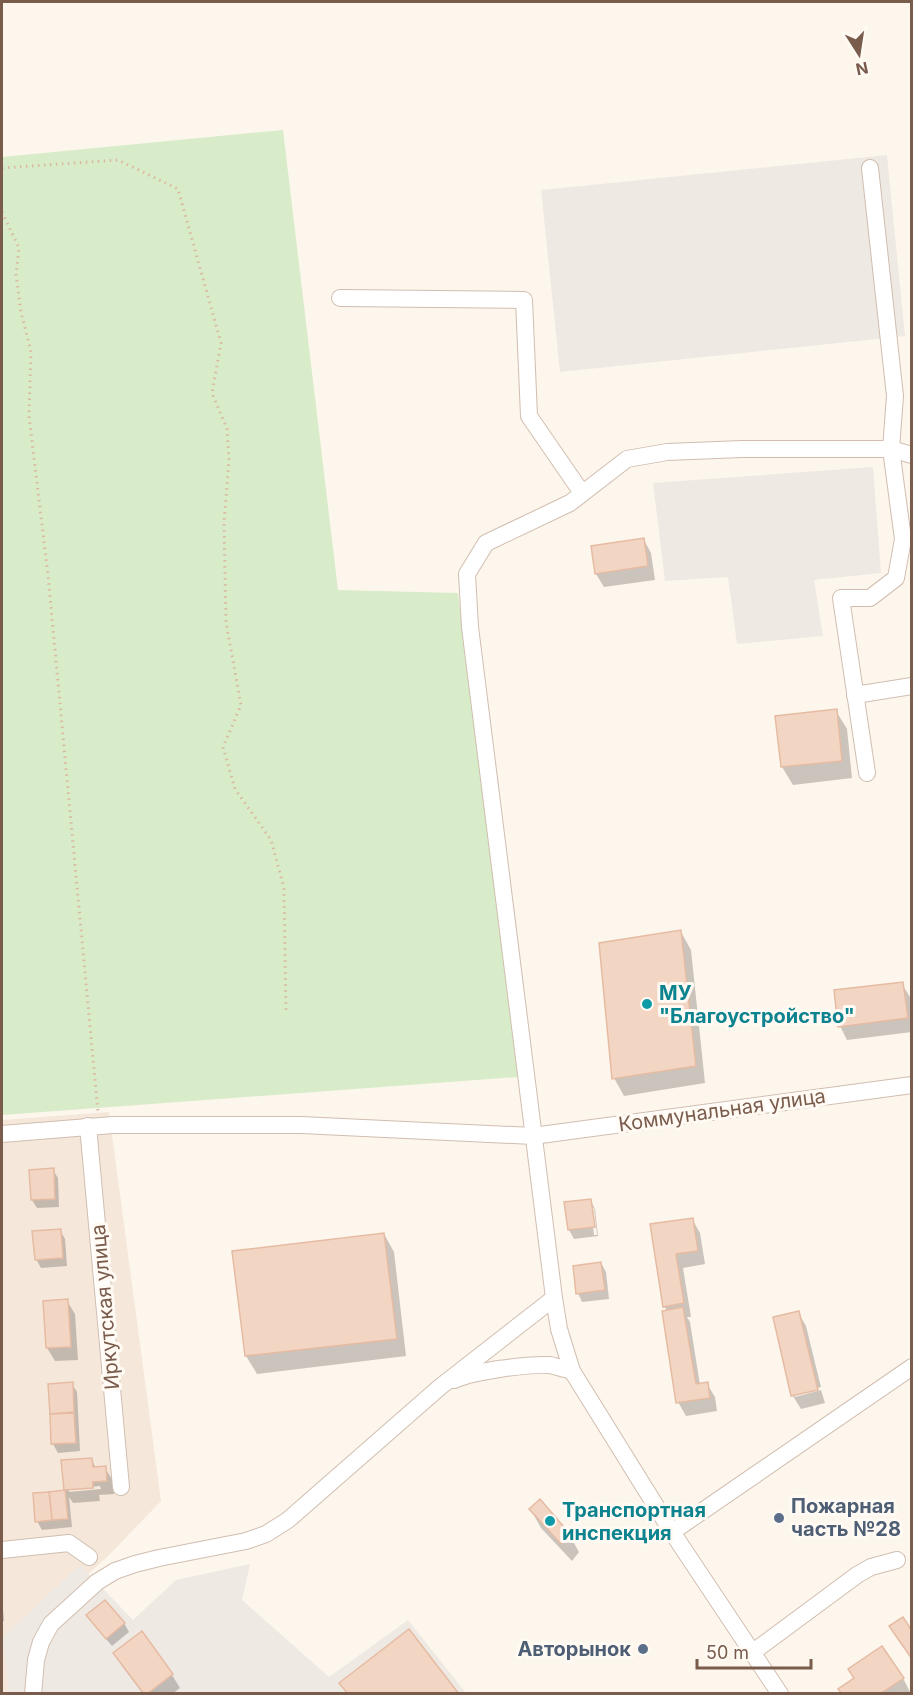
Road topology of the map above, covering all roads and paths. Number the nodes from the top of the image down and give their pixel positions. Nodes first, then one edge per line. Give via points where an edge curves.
1 (2, 168) edge
2 (870, 168) dead end
3 (2, 212) edge
4 (340, 298) dead end
5 (891, 449) junction
6 (912, 455) edge
7 (582, 493) junction
8 (912, 686) edge
9 (855, 695) junction
10 (867, 773) dead end
11 (286, 1011) dead end
12 (912, 1085) edge
13 (94, 1126) junction
14 (2, 1134) edge
15 (533, 1136) junction
16 (554, 1298) junction
17 (912, 1366) edge
18 (572, 1371) junction
19 (440, 1387) junction
20 (121, 1488) dead end
21 (672, 1532) junction
22 (2, 1550) edge
23 (89, 1557) dead end
24 (897, 1560) dead end
25 (753, 1652) junction
26 (33, 1694) edge
27 (780, 1694) edge

1 - 11 path via 118,160 178,189 221,342 212,393 227,429 226,622 241,705 223,747 236,789 271,840 284,888
2 - 5 street via 895,396
3 - 13 path via 19,248 16,274 31,352 29,416 49,587
4 - 7 street via 524,300 529,416
5 - 6 street
5 - 7 street via 667,452 627,459
5 - 9 street via 903,539 896,578 870,598 841,598
7 - 15 street via 570,503 486,543 467,574 470,627
8 - 9 street
9 - 10 street
12 - 15 street, Коммунальная улица
13 - 14 street, Коммунальная улица
13 - 15 street, Коммунальная улица via 302,1125
13 - 20 street, Иркутская улица
15 - 16 street
16 - 18 street
16 - 19 street
17 - 21 street
18 - 19 street via 551,1365 525,1367 473,1374
18 - 21 street
19 - 26 street via 288,1520 266,1534 135,1564 97,1582 51,1624 36,1660
21 - 25 street
22 - 23 street via 69,1543
24 - 25 street via 857,1575
25 - 27 street

